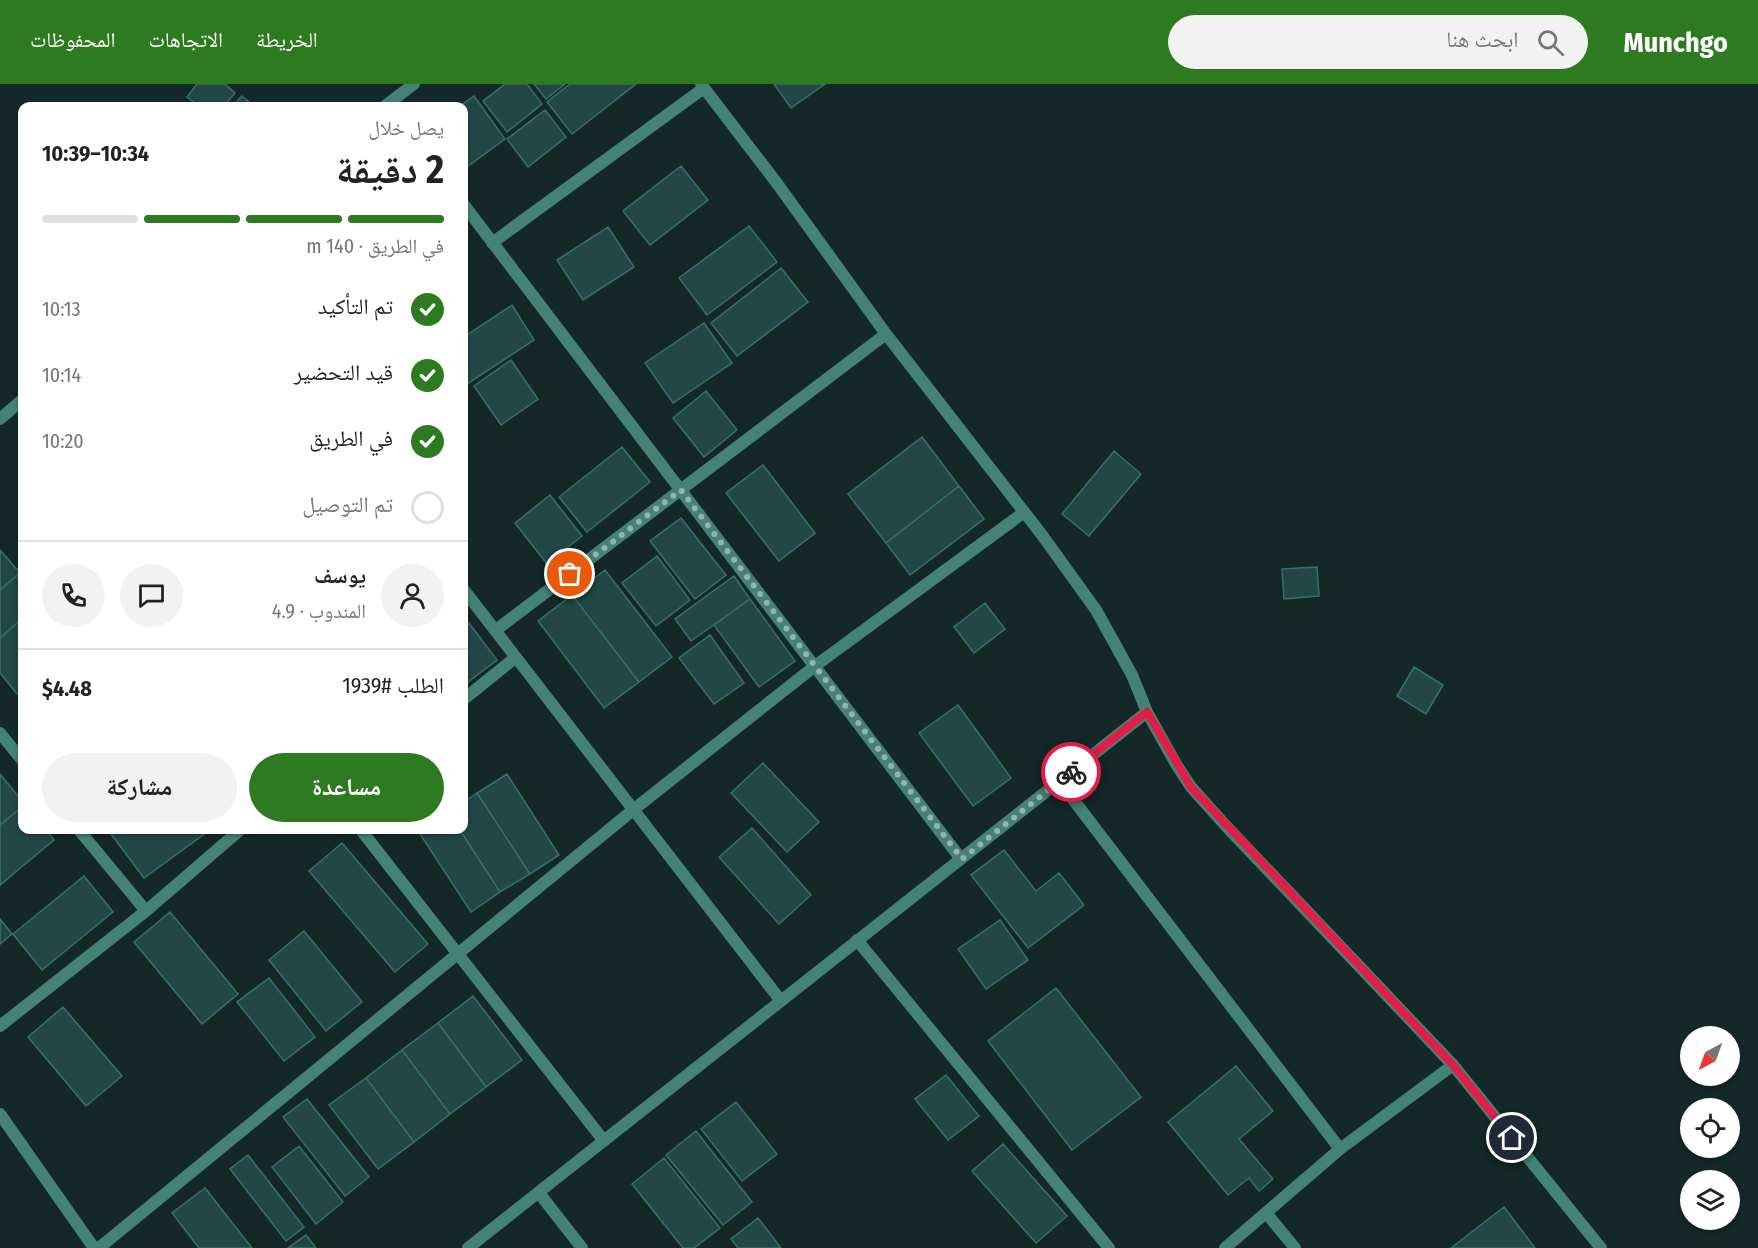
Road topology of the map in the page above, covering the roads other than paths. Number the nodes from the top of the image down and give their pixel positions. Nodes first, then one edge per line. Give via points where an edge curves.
1 (414, 84) edge
2 (702, 86) edge
3 (392, 102) edge
4 (468, 210) edge
5 (492, 243) junction
6 (886, 334) junction
7 (18, 403) edge
8 (0, 419) edge
9 (681, 490) junction
10 (1023, 513) junction
11 (468, 595) edge
12 (496, 630) junction
13 (516, 658) junction
14 (815, 666) junction
15 (468, 696) edge
16 (1147, 712) junction
17 (0, 733) edge
18 (18, 755) edge
19 (1059, 781) junction
20 (633, 810) junction
21 (82, 834) edge
22 (235, 834) edge
23 (364, 834) edge
24 (962, 859) junction
25 (146, 911) junction
26 (857, 940) junction
27 (459, 955) junction
28 (781, 1001) junction
29 (0, 1026) edge
30 (1453, 1065) junction
31 (0, 1114) edge
32 (604, 1141) junction
33 (1340, 1149) junction
34 (538, 1193) junction
35 (1268, 1214) junction
36 (96, 1248) edge
37 (468, 1248) edge
38 (582, 1248) edge
39 (1109, 1248) edge
40 (1226, 1248) edge
41 (1295, 1248) edge
42 (1601, 1248) edge

1 - 3 street
2 - 5 street
2 - 6 street
4 - 5 street
5 - 9 street
6 - 9 street
6 - 10 street
7 - 8 street
9 - 12 street
9 - 14 street
10 - 14 street
10 - 16 street via 1096,610 1132,675
11 - 12 street
12 - 13 street
13 - 15 street
13 - 20 street
14 - 20 street
14 - 24 street
16 - 19 street
16 - 30 street via 1191,787
17 - 18 street
19 - 24 street
19 - 33 street
20 - 27 street
20 - 28 street
21 - 25 street
22 - 25 street
23 - 27 street
24 - 26 street
25 - 29 street
26 - 28 street
26 - 39 street
27 - 32 street
27 - 36 street
28 - 32 street
30 - 33 street
30 - 42 street
31 - 36 street
32 - 34 street
33 - 35 street
34 - 37 street
34 - 38 street
35 - 40 street
35 - 41 street

